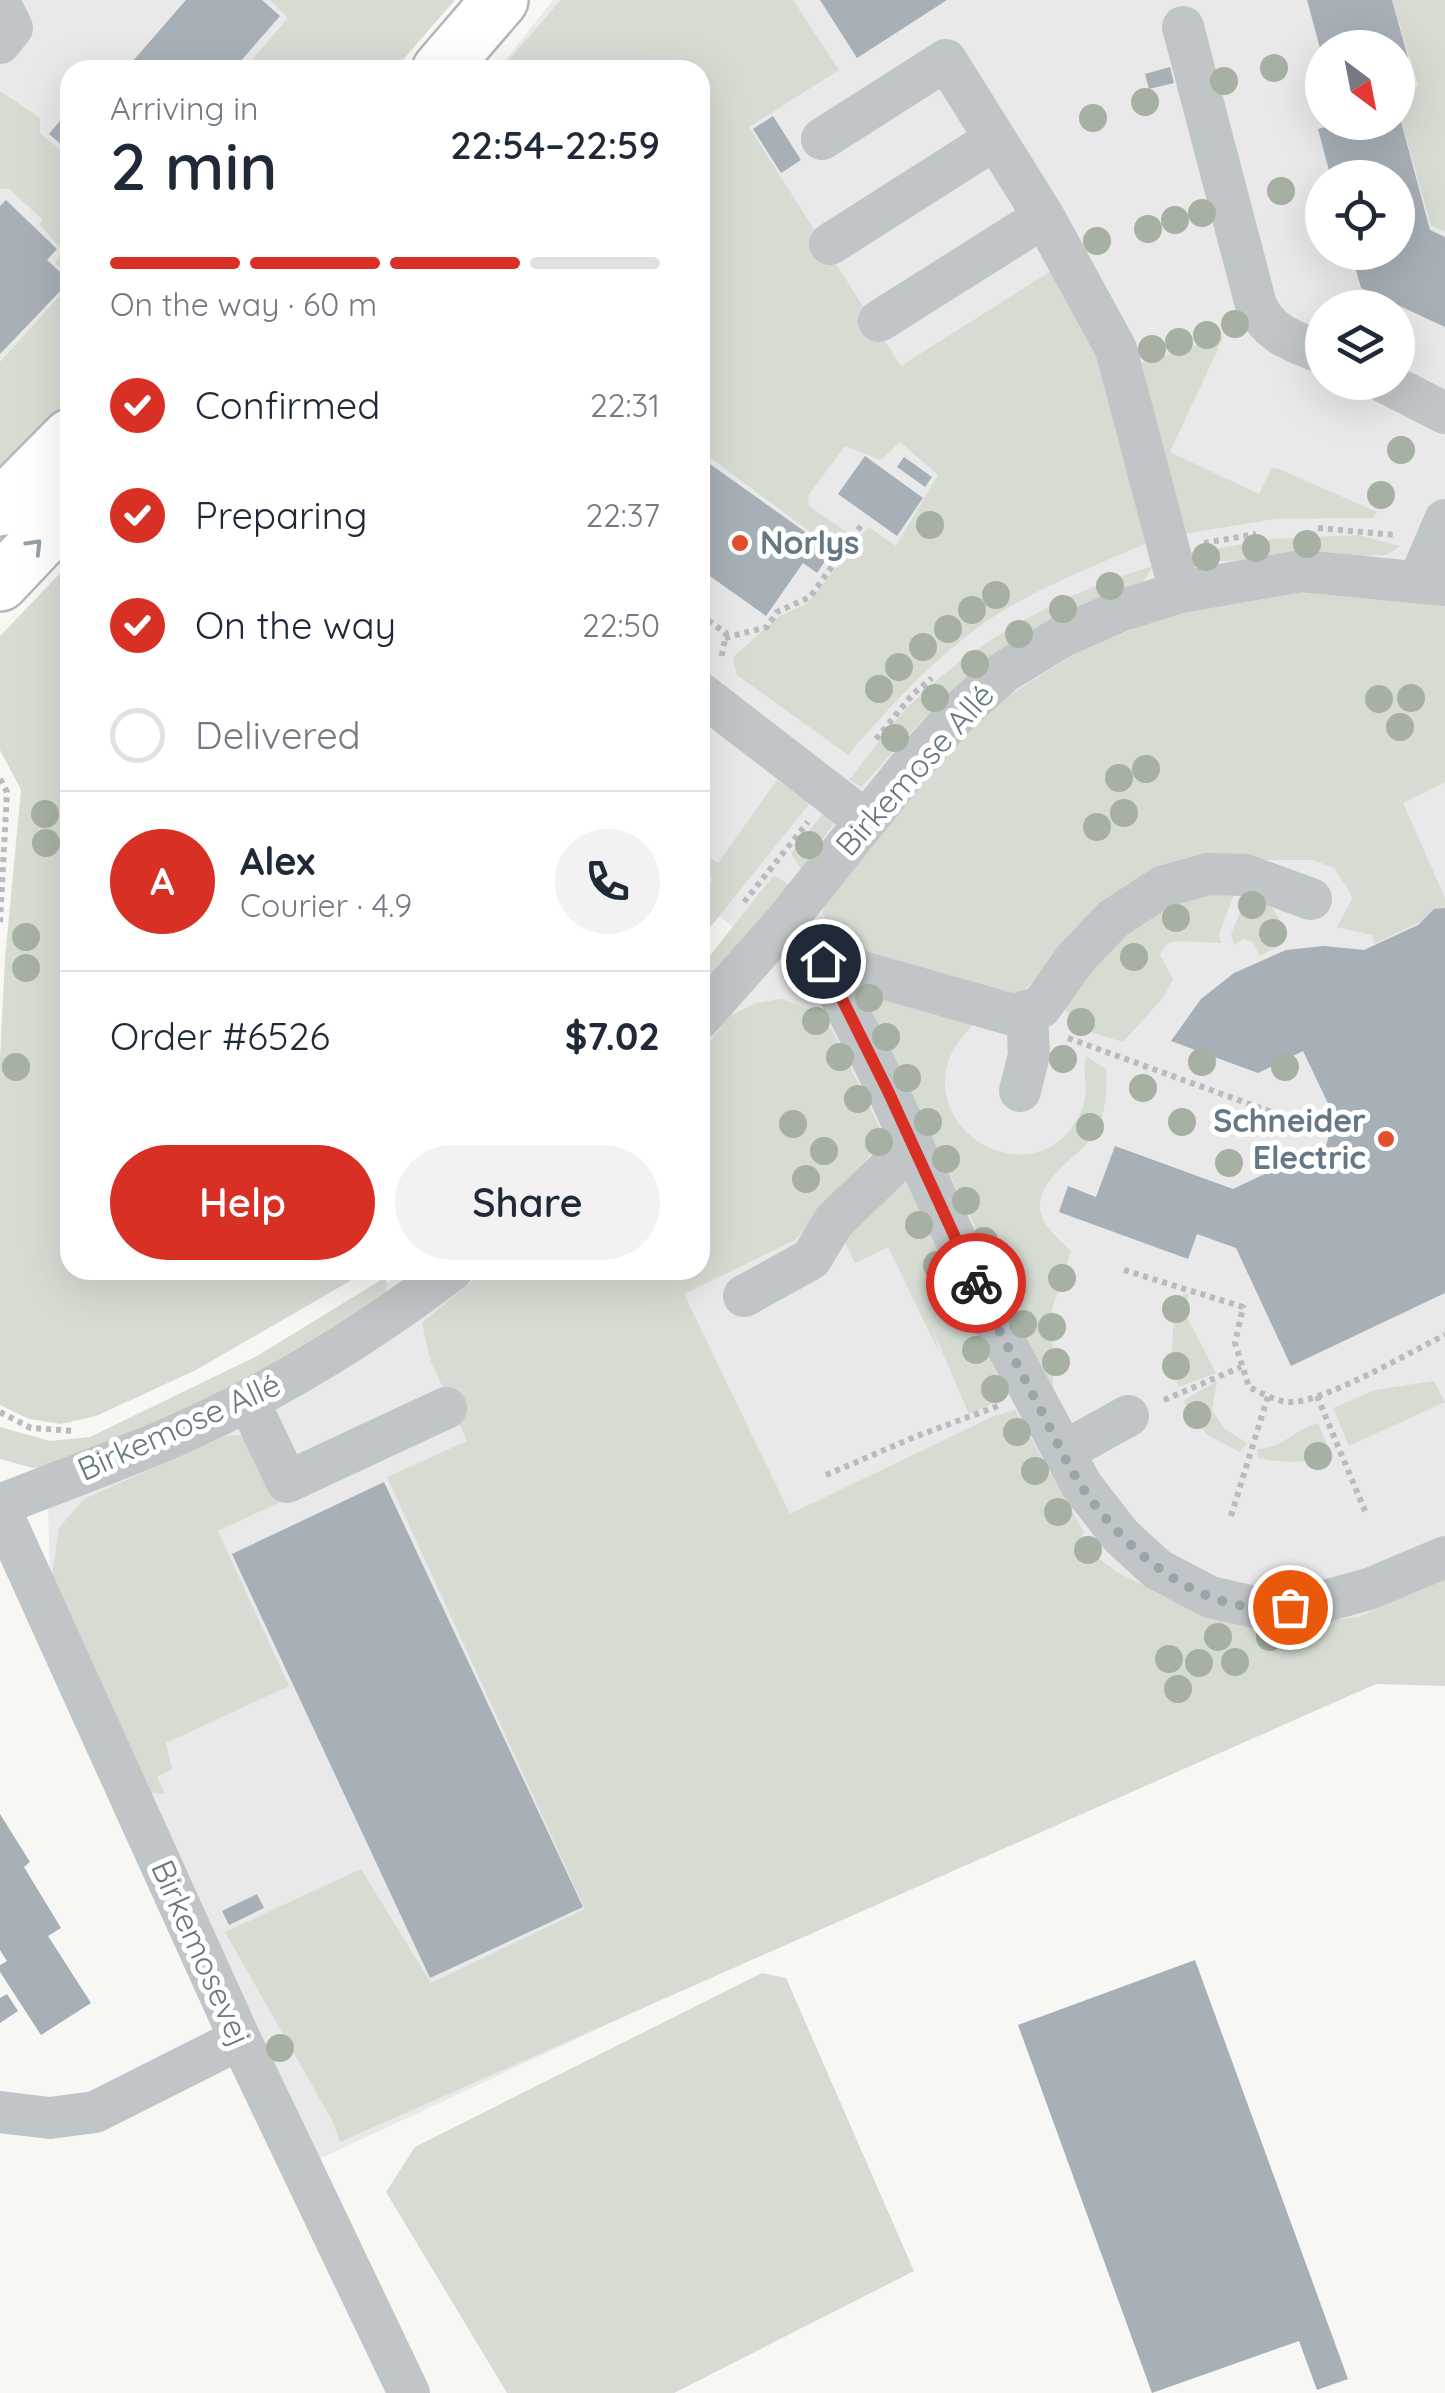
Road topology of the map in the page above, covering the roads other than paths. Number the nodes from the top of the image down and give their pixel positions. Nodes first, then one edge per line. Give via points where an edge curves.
1 (500, 0) edge
2 (0, 4) edge
3 (1183, 27) dead end
4 (0, 43) edge
5 (449, 60) edge
6 (996, 138) junction
7 (822, 139) dead end
8 (1044, 217) junction
9 (830, 244) dead end
10 (879, 321) dead end
11 (1305, 345) edge
12 (1415, 398) edge
13 (1445, 413) edge
14 (60, 448) edge
15 (0, 508) edge
16 (60, 520) edge
17 (1445, 520) edge
18 (0, 582) edge
19 (1432, 583) edge
20 (1180, 592) junction
21 (710, 702) edge
22 (866, 821) junction
23 (1311, 898) dead end
24 (785, 922) junction
25 (823, 961) junction
26 (710, 1007) edge
27 (1027, 1017) junction
28 (1020, 1091) dead end
29 (913, 1145) junction
30 (439, 1280) edge
31 (744, 1296) dead end
32 (248, 1400) junction
33 (446, 1408) dead end
34 (1128, 1416) road end
35 (1064, 1452) junction
36 (0, 1507) edge
37 (1445, 1556) edge
38 (240, 2039) junction
39 (0, 2112) edge
40 (409, 2393) edge

1 - 5 main road
2 - 4 street via 12,28
3 - 11 street via 1256,306 1264,324
6 - 7 street via 946,60
6 - 8 street
6 - 9 street
8 - 10 street
8 - 20 street via 1116,350
12 - 13 street
14 - 15 main road
18 -> 16 main road
17 - 19 street, Birkemose Allé
19 - 20 street, Birkemose Allé via 1302,571
20 - 22 street, Birkemose Allé via 1063,636 1004,672 957,714
21 - 22 street
22 - 24 street, Birkemose Allé
23 - 27 street via 1245,875 1208,874 1162,887 1113,919
24 - 25 street
24 - 26 street, Birkemose Allé
25 - 27 street
25 - 29 street
27 - 28 street via 1029,1055
29 - 31 street via 834,1221 811,1259
29 - 35 street via 990,1314
30 - 32 street, Birkemose Allé
32 - 33 street via 287,1482
32 - 36 street, Birkemose Allé
34 - 35 street
35 - 37 street via 1121,1536 1158,1569 1210,1598 1267,1610 1314,1604 1370,1589
36 - 38 street, Birkemosevej
38 - 39 street via 94,2112 50,2118
38 - 40 street, Birkemosevej

